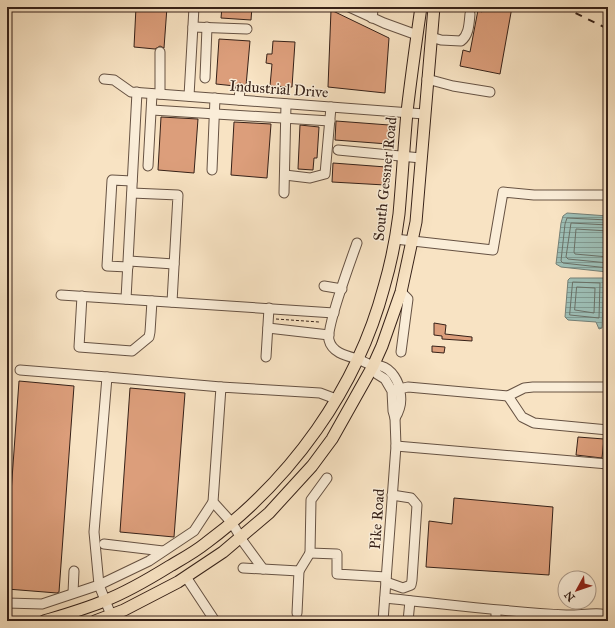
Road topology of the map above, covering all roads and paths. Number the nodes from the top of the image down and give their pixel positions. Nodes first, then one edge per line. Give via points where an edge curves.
1 (194, 7) edge
2 (349, 7) edge
3 (371, 7) edge
4 (421, 7) edge
5 (434, 7) edge
6 (470, 14) dead end
7 (372, 18) junction
8 (193, 26) junction
9 (207, 27) junction
10 (247, 29) dead end
11 (417, 35) junction
12 (431, 37) junction
13 (160, 52) dead end
14 (412, 76) junction
15 (205, 78) dead end
16 (104, 79) dead end
17 (427, 79) junction
18 (240, 89) dead end
19 (134, 92) junction
20 (490, 92) dead end
21 (156, 94) junction
22 (189, 96) junction
23 (215, 98) junction
24 (240, 100) junction
25 (286, 104) junction
26 (332, 107) junction
27 (152, 110) junction
28 (407, 113) junction
29 (214, 114) junction
30 (424, 114) junction
31 (286, 118) junction
32 (330, 121) junction
33 (338, 150) dead end
34 (404, 156) junction
35 (421, 158) junction
36 (148, 166) dead end
37 (212, 170) dead end
38 (284, 175) junction
39 (132, 181) junction
40 (132, 193) junction
41 (284, 193) dead end
42 (608, 195) edge
43 (395, 239) junction
44 (412, 241) junction
45 (357, 243) dead end
46 (128, 264) junction
47 (174, 264) junction
48 (324, 286) dead end
49 (384, 287) junction
50 (342, 289) junction
51 (400, 292) junction
52 (61, 295) dead end
53 (82, 296) junction
54 (126, 299) junction
55 (152, 301) junction
56 (172, 302) junction
57 (269, 308) junction
58 (334, 313) junction
59 (269, 318) junction
60 (319, 322) dead end
61 (268, 328) junction
62 (388, 330) junction
63 (329, 335) junction
64 (403, 335) junction
65 (401, 352) dead end
66 (266, 357) dead end
67 (358, 360) junction
68 (373, 366) junction
69 (20, 370) dead end
70 (107, 377) junction
71 (221, 387) junction
72 (608, 387) edge
73 (396, 390) junction
74 (508, 396) junction
75 (336, 399) junction
76 (608, 430) edge
77 (396, 446) junction
78 (608, 464) edge
79 (327, 478) dead end
80 (392, 495) junction
81 (213, 502) junction
82 (232, 523) junction
83 (241, 538) junction
84 (104, 544) dead end
85 (163, 551) junction
86 (310, 553) junction
87 (243, 568) dead end
88 (263, 569) junction
89 (74, 571) dead end
90 (299, 571) junction
91 (186, 577) junction
92 (386, 580) junction
93 (99, 585) junction
94 (73, 593) junction
95 (385, 598) junction
96 (106, 601) junction
97 (410, 601) junction
98 (7, 603) edge
99 (496, 611) junction
100 (297, 613) dead end
101 (111, 615) junction
102 (608, 616) edge
103 (44, 621) edge
104 (94, 621) edge
105 (215, 621) edge
106 (383, 621) edge
107 (408, 621) edge
108 (496, 621) edge

1 - 8 street
2 - 7 street
3 - 7 street
4 - 11 main road, South Gessner Road
5 - 12 main road
6 - 12 street via 467,34 462,41
7 - 11 street
8 - 9 street
8 - 22 street
9 - 10 street
9 - 15 street
11 - 12 main road
11 - 14 main road, South Gessner Road
12 - 17 main road
13 - 21 street
14 - 17 main road
14 - 28 main road, South Gessner Road
16 - 19 street via 114,80
17 - 20 street
17 - 30 main road
18 - 24 street
19 - 21 street, Industrial Drive
19 - 39 street
21 - 22 street, Industrial Drive
21 - 27 street
22 - 23 street, Industrial Drive
23 - 24 street, Industrial Drive
23 - 29 street
24 - 25 street, Industrial Drive
25 - 26 street, Industrial Drive
25 - 31 street
26 - 28 street, Industrial Drive
26 - 32 street
27 - 29 street
27 - 36 street
28 - 30 street, Industrial Drive
28 - 34 main road, South Gessner Road
29 - 31 street
29 - 37 street
30 - 35 main road
31 - 32 street
31 - 38 street
32 - 38 street via 325,174 310,178
33 - 34 street
34 - 35 street
34 - 43 main road, South Gessner Road
35 - 44 main road
38 - 41 street
39 - 40 street
39 - 46 street via 112,180 106,266
40 - 46 street
40 - 47 street via 178,195
42 - 44 street via 534,195 503,192 493,250
43 - 44 street
43 - 49 main road, South Gessner Road
44 - 51 main road
45 - 50 street
46 - 47 street
46 - 54 street
47 - 56 street
48 - 50 street
49 - 51 main road
49 - 67 main road, South Gessner Road via 371,330
50 - 58 street
51 - 62 main road
51 - 64 street via 408,299
52 - 53 street
53 - 54 street
53 - 55 street via 79,346 132,351 149,337
54 - 55 street
55 - 56 street
56 - 57 street
57 - 58 street
57 - 59 street
58 - 63 street
59 - 60 path
59 - 61 street
61 - 63 street
61 - 66 street
62 - 64 street
62 - 68 main road
63 - 67 street via 329,341 338,352
64 - 65 street
67 - 68 street
67 - 75 main road, South Gessner Road
68 - 73 street via 380,366 390,372 397,382
68 - 83 main road via 332,439 312,466
69 - 70 street
70 - 71 street
70 - 93 street via 94,532
71 - 75 street via 320,393
71 - 81 street
72 - 74 street via 533,387 524,388
73 - 74 street via 408,387
73 - 77 street, Pike Road via 401,396 399,411 395,418
74 - 76 street via 516,411 534,424
75 - 82 main road, South Gessner Road via 298,457
77 - 78 street
77 - 80 street, Pike Road
79 - 86 street via 311,500
80 - 92 street, Pike Road
80 - 92 street via 412,498 417,505 412,580 411,585 403,588
81 - 82 street
81 - 85 street via 194,531
82 - 83 street
82 - 96 main road, South Gessner Road via 205,544 152,577
83 - 88 street
83 - 91 main road
84 - 85 street
85 - 93 street via 149,561
86 - 90 street
86 - 92 street via 338,554 337,574
87 - 88 street
88 - 90 street
89 - 94 street
90 - 100 street
91 - 101 main road
91 - 105 street
92 - 95 street, Pike Road
93 - 94 street
93 - 96 street
94 - 98 street via 42,604
95 - 97 street
95 - 106 street, Pike Road
96 - 101 street
96 - 103 main road, South Gessner Road
97 - 99 street
97 - 107 street
99 - 102 street via 568,615 603,613
99 - 108 street
101 - 104 main road

